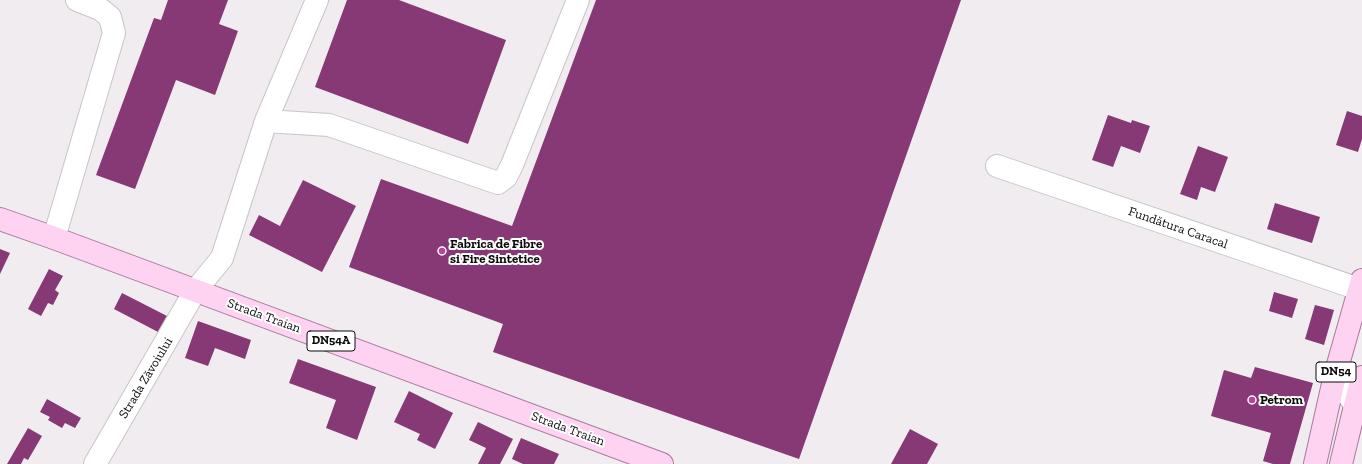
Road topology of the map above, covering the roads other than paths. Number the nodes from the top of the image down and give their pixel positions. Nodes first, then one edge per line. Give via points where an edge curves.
1 (77, 0) edge
2 (317, 0) edge
3 (578, 0) edge
4 (266, 121) junction
5 (998, 166) dead end
6 (0, 219) edge
7 (54, 238) junction
8 (1360, 285) edge
9 (196, 291) junction
10 (1335, 375) junction
11 (1362, 377) edge
12 (1355, 405) junction
13 (95, 464) edge
14 (662, 464) edge
15 (1315, 464) edge
16 (1341, 464) edge

1 - 7 street via 100,9 110,17 114,33
2 - 4 street, Strada Zăvoiului
3 - 4 street via 512,165 506,178 498,183 329,125
4 - 9 street, Strada Zăvoiului via 222,258
5 - 8 street, Fundătura Caracal
6 - 7 main road, Strada Traian / DN54A
7 - 9 main road, Strada Traian / DN54A
8 - 10 main road, DN54
9 - 13 street, Strada Zăvoiului
9 - 14 main road, Strada Traian / DN54A
10 - 12 street
10 - 15 main road, DN54
11 - 12 main road, DN54
12 - 16 main road, DN54

